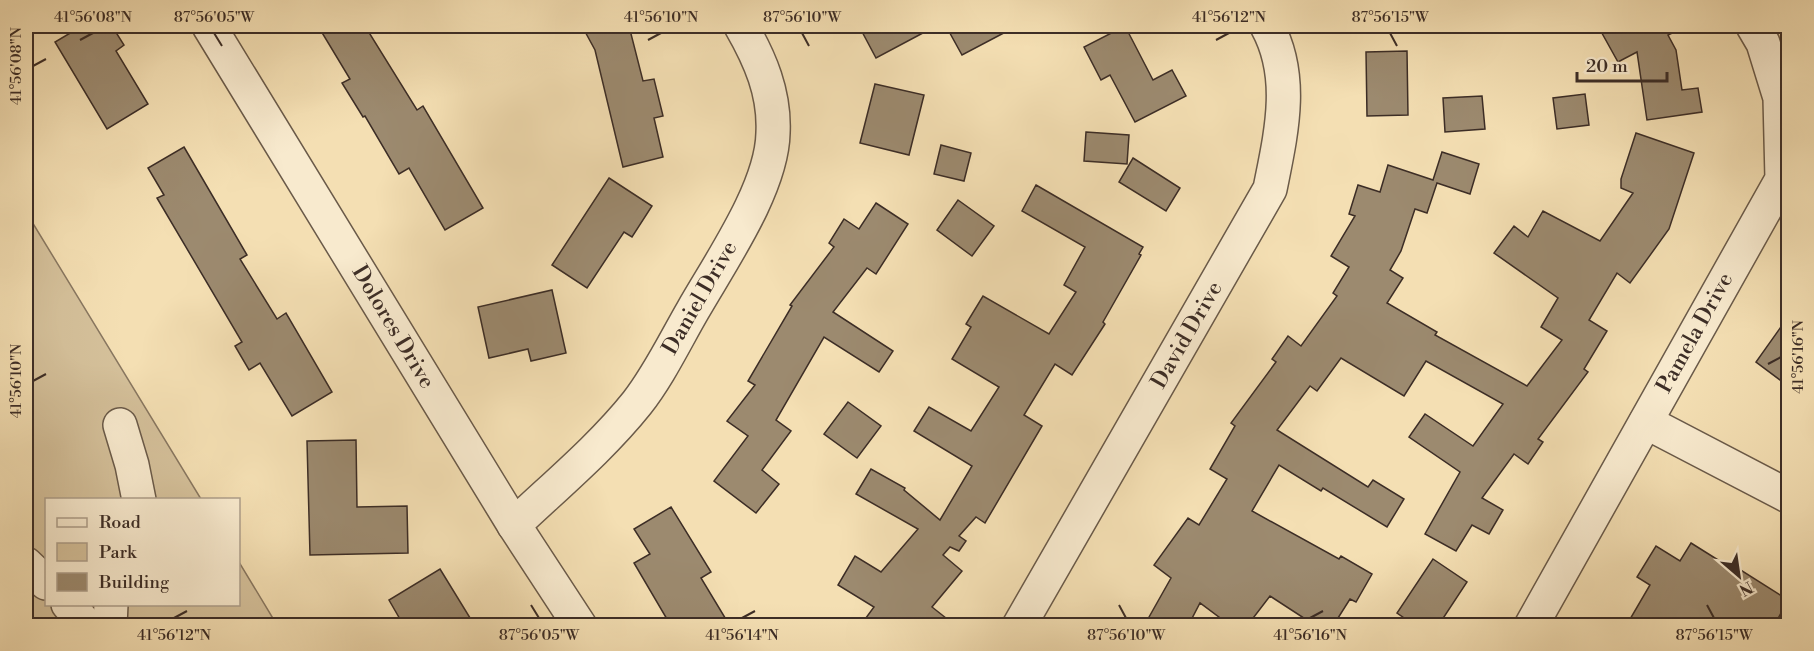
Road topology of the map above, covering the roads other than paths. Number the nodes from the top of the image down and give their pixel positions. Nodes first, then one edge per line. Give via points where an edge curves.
1 (209, 26) edge
2 (741, 26) edge
3 (1267, 26) edge
4 (1753, 26) edge
5 (1646, 422) junction
6 (120, 425) dead end
7 (1788, 496) edge
8 (139, 498) edge
9 (514, 525) junction
10 (26, 564) edge
11 (45, 582) edge
12 (70, 606) edge
13 (111, 606) edge
14 (87, 626) edge
15 (110, 626) edge
16 (580, 626) edge
17 (1019, 626) edge
18 (1531, 626) edge

1 - 9 street, Dolores Drive
2 - 9 street, Daniel Drive via 767,79 772,103 774,133 769,166 753,204 638,402
3 - 17 street, David Drive via 1283,65 1283,124 1270,189
4 - 5 street, Pamela Drive via 1763,43 1780,98 1782,179
5 - 7 street
5 - 18 street, Pamela Drive
6 - 8 street
9 - 16 street, Dolores Drive
10 - 11 street
12 - 14 street
13 - 15 street

